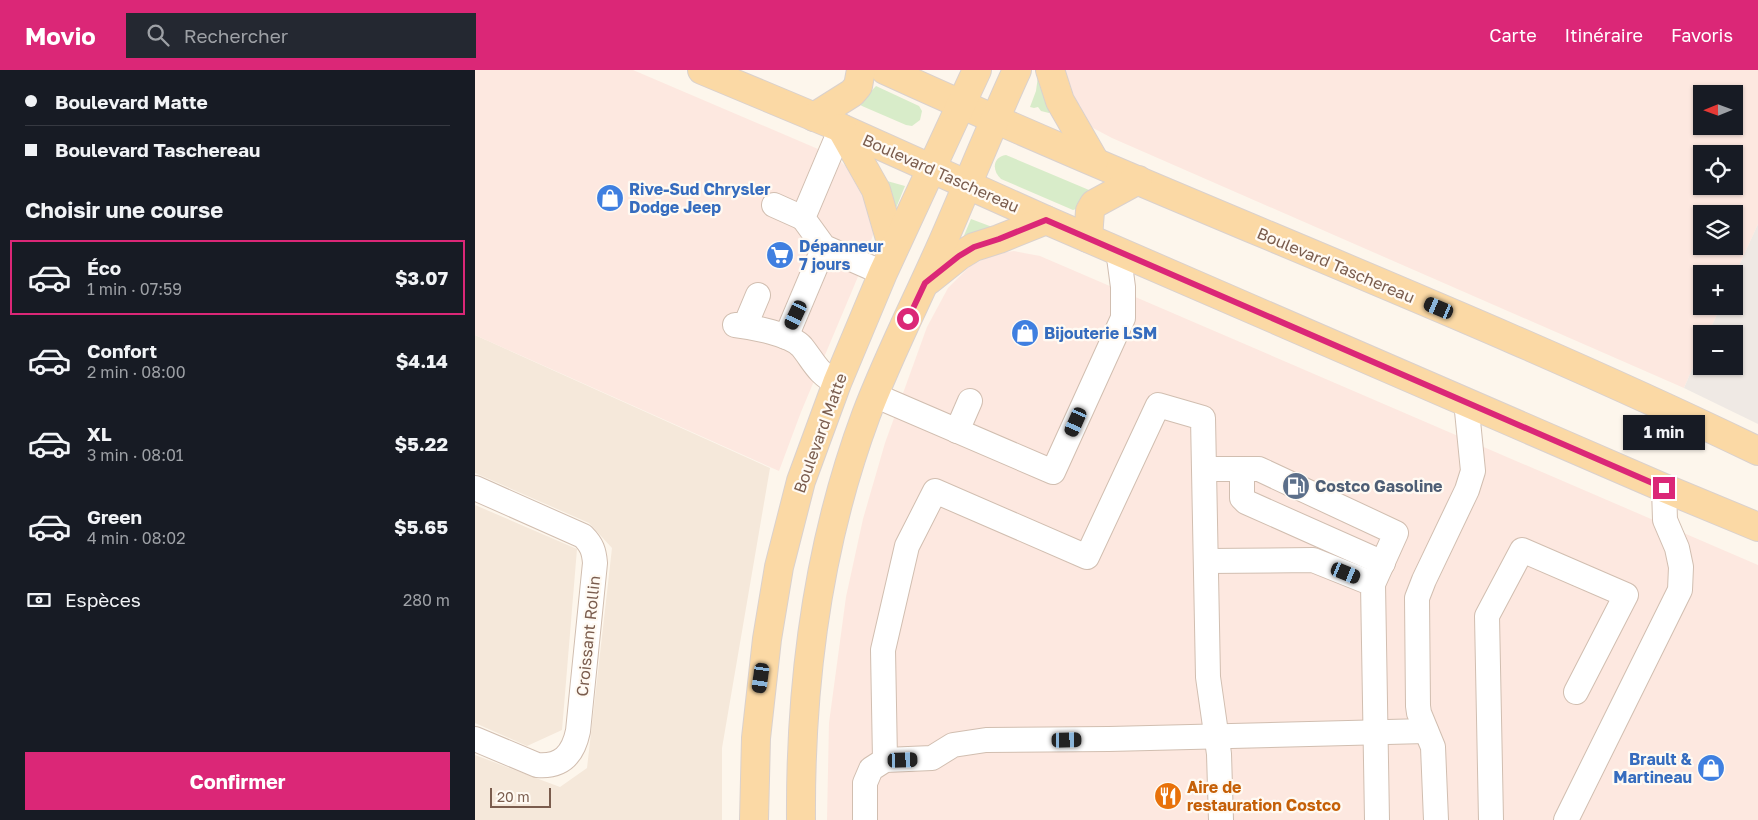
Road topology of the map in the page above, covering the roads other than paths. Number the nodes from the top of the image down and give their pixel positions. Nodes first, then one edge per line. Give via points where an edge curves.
1 (702, 70) edge
2 (861, 70) edge
3 (885, 70) edge
4 (977, 70) edge
5 (1017, 70) edge
6 (1050, 70) edge
7 (962, 104) junction
8 (814, 117) junction
9 (995, 118) junction
10 (841, 128) junction
11 (1093, 160) junction
12 (932, 169) junction
13 (1139, 180) junction
14 (967, 184) junction
15 (774, 205) dead end
16 (803, 218) junction
17 (1046, 220) junction
18 (1088, 238) junction
19 (824, 247) junction
20 (1118, 250) junction
21 (888, 261) junction
22 (925, 283) junction
23 (758, 296) dead end
24 (786, 338) junction
25 (837, 383) junction
26 (874, 395) junction
27 (970, 401) dead end
28 (1466, 401) junction
29 (957, 431) junction
30 (1758, 451) edge
31 (1205, 469) junction
32 (1242, 469) junction
33 (475, 488) edge
34 (1664, 488) junction
35 (1758, 527) edge
36 (1207, 562) junction
37 (1378, 574) junction
38 (1575, 692) dead end
39 (1426, 731) junction
40 (1375, 732) junction
41 (1218, 736) junction
42 (475, 739) edge
43 (885, 760) junction
44 (754, 820) edge
45 (801, 820) edge
46 (865, 820) edge
47 (1221, 820) edge
48 (1377, 820) edge
49 (1436, 820) edge
50 (1491, 820) edge
51 (1566, 820) edge

1 - 8 main road, Boulevard Taschereau
2 - 8 main road via 855,90
3 - 7 main road, Boulevard Taschereau
4 - 7 main road, Boulevard Matte
5 - 9 main road
6 - 11 main road via 1060,101
7 - 9 main road, Boulevard Taschereau
7 - 12 main road, Boulevard Matte
8 - 10 main road, Boulevard Taschereau
9 - 11 main road, Boulevard Taschereau
9 - 14 main road
10 - 12 main road, Boulevard Taschereau
10 - 16 street
10 - 21 main road via 876,190
11 - 13 main road, Boulevard Taschereau
12 - 14 main road, Boulevard Taschereau
12 - 21 main road, Boulevard Matte
13 - 18 main road via 1094,204 1090,211
13 - 30 main road, Boulevard Taschereau via 1610,382
14 - 17 main road, Boulevard Taschereau
14 - 22 main road
15 - 16 street
16 - 19 street
17 - 18 main road, Boulevard Taschereau
17 - 22 main road via 974,247
18 - 20 main road, Boulevard Taschereau
19 - 21 street
19 - 24 street
20 - 28 main road, Boulevard Taschereau
20 - 29 street via 1123,318 1053,472
21 - 25 main road, Boulevard Matte
22 - 26 main road
23 - 24 street via 740,326 775,332
24 - 25 street via 800,345 823,375
25 - 44 main road, Boulevard Matte via 801,481 777,575 757,714
26 - 29 street
26 - 45 main road via 841,495 816,604 804,707
27 - 29 street
28 - 34 main road, Boulevard Taschereau
28 - 39 street via 1473,471 1417,598 1418,706
31 - 32 street
31 - 36 street
31 - 43 street via 1203,418 1158,404 1087,557 935,491 907,546 883,650
32 - 37 street via 1246,502
32 - 37 street via 1259,469 1396,533
33 - 42 street, Croissant Rollin via 583,536 594,552 595,563 578,731 570,752 560,762 537,764
34 - 35 main road, Boulevard Taschereau
34 - 51 street via 1665,520 1679,558 1682,578 1677,598
36 - 37 street via 1313,560
36 - 41 street via 1209,677
37 - 40 street
38 - 50 street via 1626,595 1522,550 1487,616
39 - 40 street
39 - 49 street via 1435,755
40 - 41 street
40 - 48 street
41 - 43 street via 986,740 953,745 932,758
41 - 47 street
43 - 46 street via 871,769 865,782

